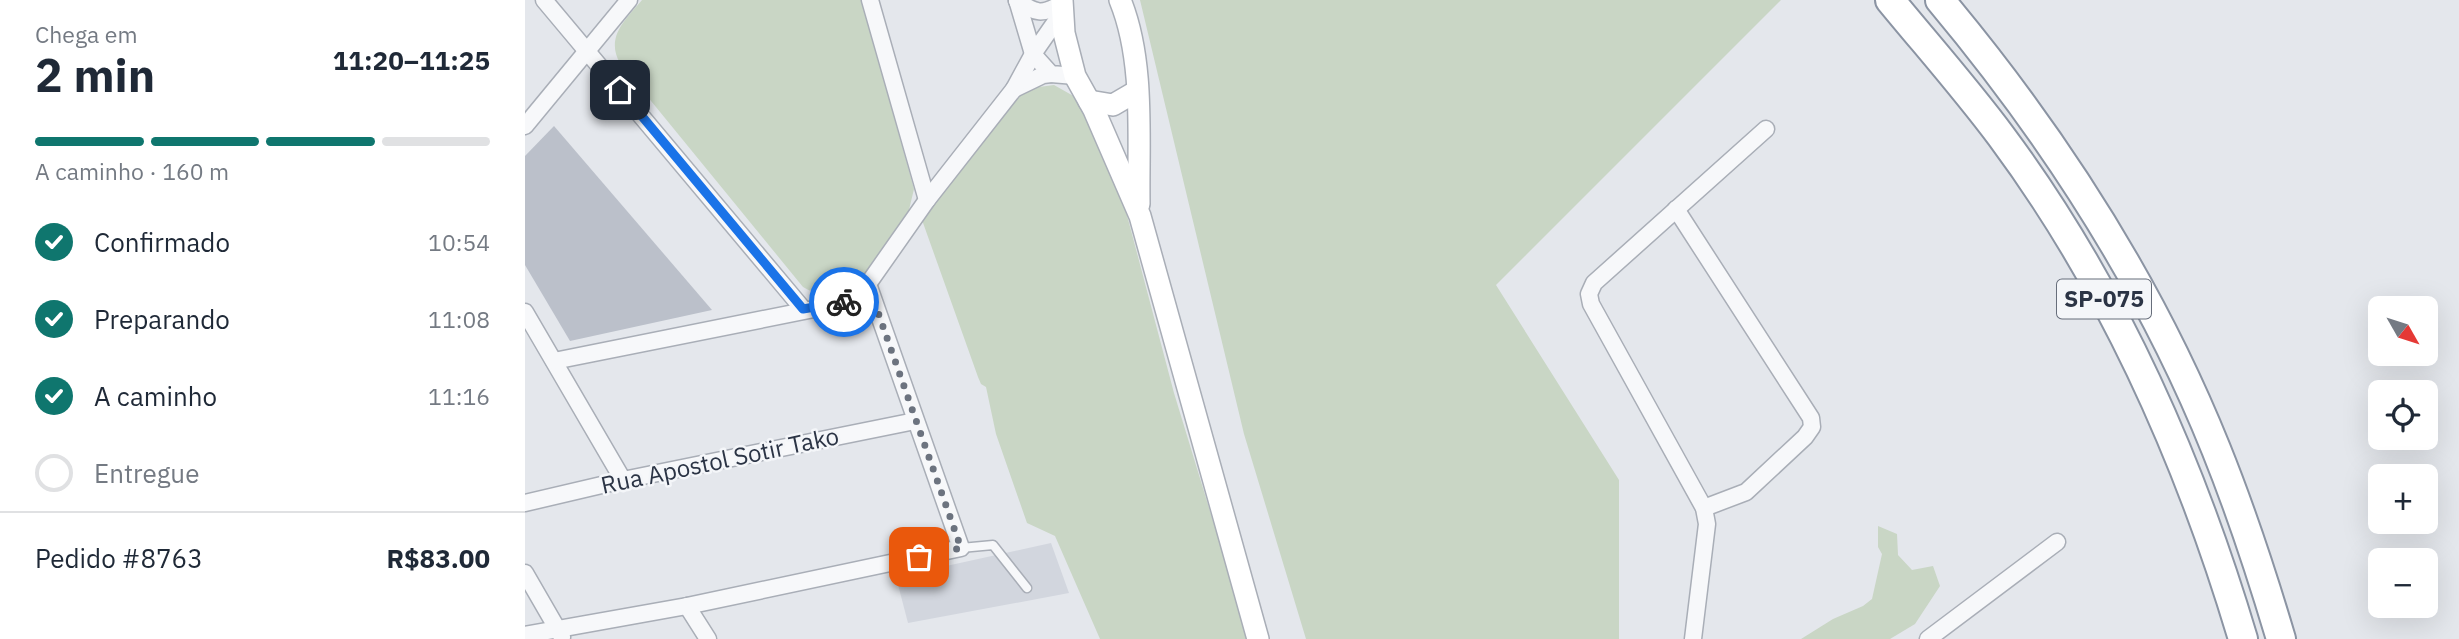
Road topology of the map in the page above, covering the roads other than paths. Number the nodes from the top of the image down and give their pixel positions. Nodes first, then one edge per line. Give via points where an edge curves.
1 (544, 0) edge
2 (629, 0) edge
3 (870, 0) edge
4 (1017, 0) edge
5 (1120, 0) edge
6 (1890, 0) edge
7 (1940, 0) edge
8 (1062, 4) edge
9 (587, 50) junction
10 (1033, 54) junction
11 (1051, 74) junction
12 (1075, 76) junction
13 (1014, 89) junction
14 (1137, 91) junction
15 (1090, 101) junction
16 (525, 127) edge
17 (1766, 128) dead end
18 (927, 200) junction
19 (1676, 209) junction
20 (1140, 216) junction
21 (868, 284) junction
22 (803, 309) junction
23 (525, 312) edge
24 (554, 361) junction
25 (915, 421) junction
26 (622, 480) junction
27 (525, 503) edge
28 (1705, 508) junction
29 (2057, 542) dead end
30 (961, 548) junction
31 (525, 573) edge
32 (1027, 588) dead end
33 (687, 606) junction
34 (561, 634) edge
35 (525, 635) edge
36 (1940, 635) edge
37 (708, 639) edge
38 (1258, 639) edge
39 (1693, 639) edge
40 (2243, 639) edge
41 (2281, 639) edge

1 - 9 street
2 - 9 street
3 - 18 street
4 - 8 street via 1042,12
4 - 10 street
5 - 14 main road via 1135,53
6 - 40 highway, SP-075 via 2001,136 2069,238 2109,309 2178,454
7 - 41 highway, SP-075 via 2054,149 2130,270 2217,449
8 - 10 street
8 - 12 main road
9 - 16 street
9 - 22 street
10 - 11 street
10 - 13 street
11 - 12 street
11 - 13 street
12 - 15 main road
13 - 18 street
14 - 15 main road via 1113,106
14 - 20 main road
15 - 20 main road
17 - 19 street
18 - 21 street
19 - 28 street via 1594,283 1589,294
19 - 28 street via 1811,418 1812,427 1746,492
20 - 38 main road
21 - 22 street via 857,296 839,304
21 - 25 street
22 - 24 street
23 - 24 street
24 - 26 street
25 - 26 street, Rua Apostol Sotir Tako
25 - 30 street
26 - 27 street, Rua Apostol Sotir Tako
28 - 39 street
29 - 36 street
30 - 32 lane via 993,545
30 - 33 street
31 - 34 street
33 - 34 street
33 - 37 street
34 - 35 street

